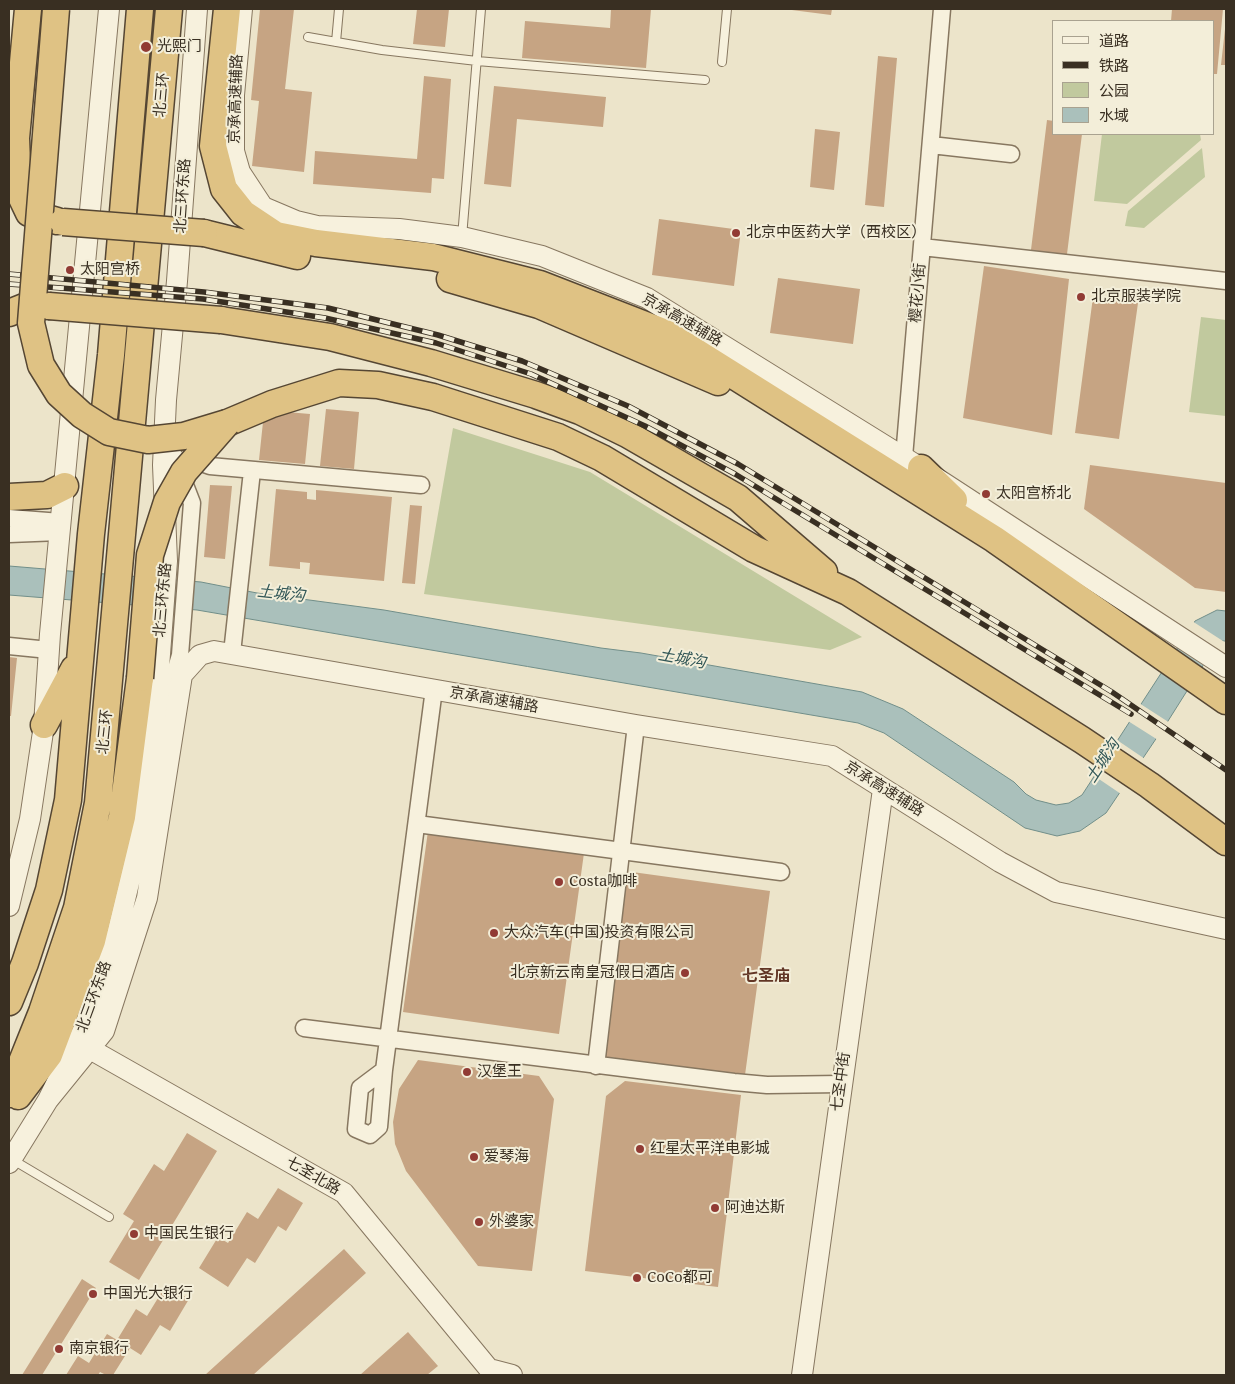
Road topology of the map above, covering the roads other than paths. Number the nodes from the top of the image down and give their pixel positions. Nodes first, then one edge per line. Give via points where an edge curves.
1 (28, 9) edge
2 (56, 9) edge
3 (108, 9) edge
4 (140, 9) edge
5 (170, 9) edge
6 (197, 9) edge
7 (227, 9) edge
8 (242, 9) edge
9 (339, 9) edge
10 (481, 9) edge
11 (727, 9) edge
12 (942, 9) edge
13 (308, 37) dead end
14 (336, 42) junction
15 (477, 61) junction
16 (722, 62) dead end
17 (705, 80) dead end
18 (931, 145) junction
19 (1011, 154) dead end
20 (154, 182) joint
21 (462, 237) junction
22 (922, 247) junction
23 (1226, 282) edge
24 (9, 313) edge
25 (139, 357) joint
26 (166, 400) junction
27 (227, 423) junction
28 (817, 426) junction
29 (172, 449) junction
30 (912, 463) junction
31 (252, 471) junction
32 (421, 485) dead end
33 (64, 486) junction
34 (9, 497) edge
35 (9, 518) edge
36 (9, 534) edge
37 (60, 534) junction
38 (994, 539) junction
39 (848, 592) junction
40 (50, 642) junction
41 (9, 646) edge
42 (232, 653) junction
43 (79, 660) junction
44 (1226, 667) edge
45 (434, 689) junction
46 (1223, 699) edge
47 (44, 725) junction
48 (636, 725) junction
49 (153, 747) junction
50 (883, 788) junction
51 (416, 824) junction
52 (1226, 842) edge
53 (620, 852) junction
54 (781, 872) dead end
55 (9, 906) edge
56 (1226, 929) edge
57 (9, 1002) edge
58 (304, 1028) dead end
59 (389, 1037) junction
60 (90, 1049) junction
61 (596, 1066) junction
62 (384, 1070) dead end
63 (841, 1084) junction
64 (9, 1094) edge
65 (48, 1100) junction
66 (9, 1108) edge
67 (10, 1161) edge
68 (108, 1217) dead end
69 (512, 1375) edge
70 (802, 1375) edge

1 - 28 highway, bridge via 16,138 18,190 29,213 63,222 204,233 289,255 433,274 539,305
2 - 27 highway, bridge via 31,324 41,364 59,394 82,415 109,432 148,440 184,436
3 - 33 street
4 - 43 highway, 北三环 via 111,355
5 - 20 highway, 北三环
6 - 26 street, 北三环东路
7 - 28 highway via 213,146 224,189 243,213 276,235 433,257 540,284 666,333
8 - 21 street, 京承高速辅路 via 234,95 234,151 240,172 263,206 316,226 399,229
9 - 14 lane
10 - 15 lane
11 - 16 lane
12 - 18 street, 樱花小街
13 - 14 lane
14 - 15 lane
15 - 17 lane
15 - 21 lane
18 - 19 street
18 - 22 street, 樱花小街
20 - 25 highway, 北三环东路
21 - 30 street, 京承高速辅路 via 542,256 647,298
22 - 23 street
22 - 30 street, 樱花小街
24 - 39 highway, bridge via 29,306 49,306 221,320 330,337 536,394 627,434 738,498
25 - 64 highway, 北三环 via 98,804 77,908 42,1012
26 - 29 street
26 - 49 street, 北三环东路 via 163,465 167,561
27 - 39 highway via 272,404 339,383 378,385 442,400 558,437 602,458 754,549
27 - 66 highway, bridge via 184,472 167,502 150,554 140,678 122,817 92,941 49,1055
28 - 38 highway
29 - 31 street via 181,456 210,466
29 - 49 street via 192,503 180,655
30 - 38 highway
30 - 44 street, 京承高速辅路
31 - 32 street
31 - 42 street
33 - 34 highway via 47,495
33 - 37 street
35 - 37 street
36 - 37 street
37 - 40 street
38 - 46 highway
39 - 52 highway via 1082,740
40 - 41 street
40 - 47 street
42 - 45 street, 京承高速辅路
42 - 60 street, 京承高速辅路 via 214,651 200,655 182,675 147,898 104,1031
43 - 47 highway
43 - 57 highway, 北三环 via 68,800 49,890
45 - 48 street, 京承高速辅路
45 - 51 street
47 - 55 street via 30,819
48 - 50 street, 京承高速辅路 via 832,756
48 - 53 street
49 - 65 street, 北三环东路 via 140,837 117,933 84,1028
50 - 56 street, 京承高速辅路 via 1000,862 1056,892
50 - 63 street, 七圣中街
51 - 53 street
51 - 59 street
53 - 54 street
53 - 61 street
58 - 59 street
59 - 61 street
59 - 62 street
60 - 65 street, 京承高速辅路
60 - 69 street, 七圣北路 via 344,1193 489,1368
61 - 63 street via 767,1085
63 - 70 street, 七圣中街
65 - 67 street, 北三环东路
67 - 68 lane

